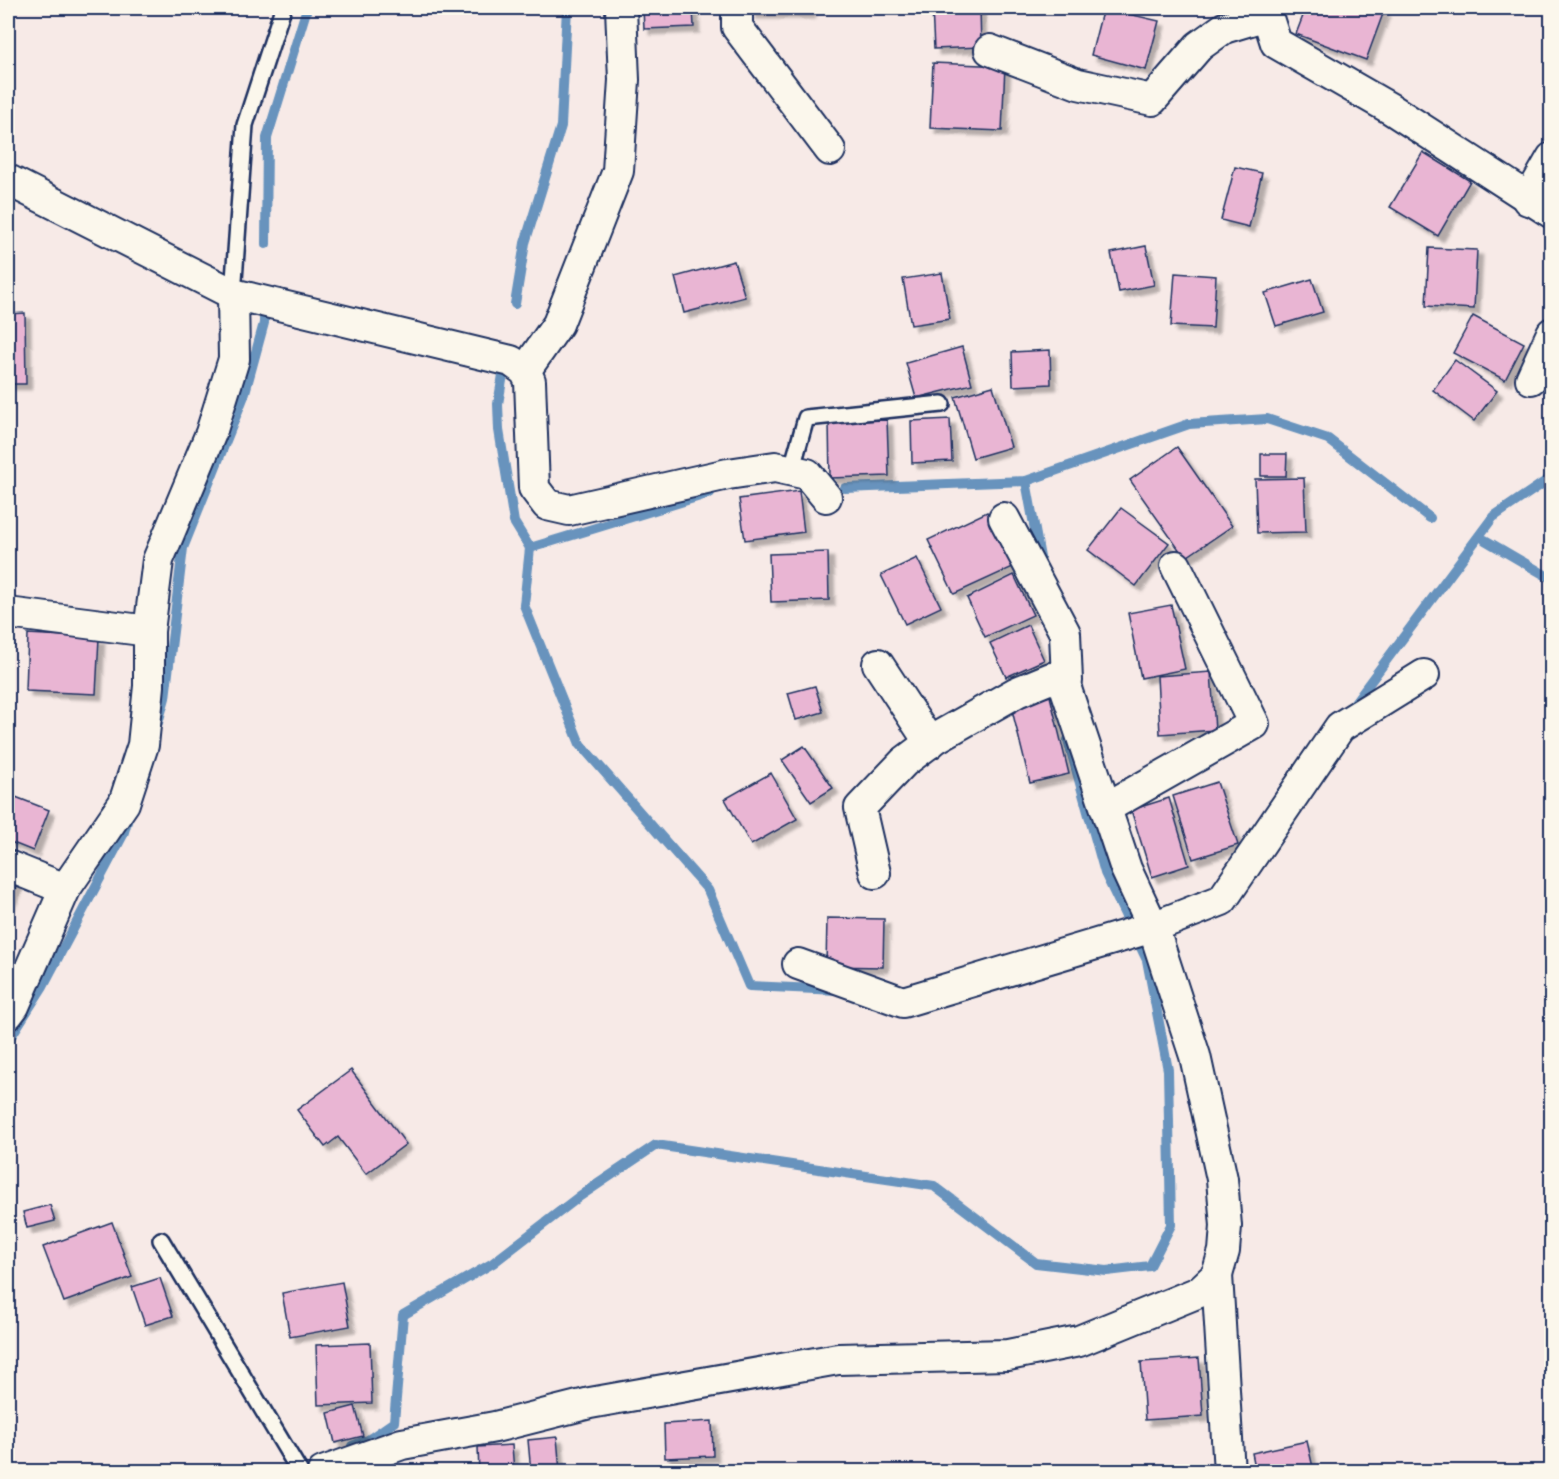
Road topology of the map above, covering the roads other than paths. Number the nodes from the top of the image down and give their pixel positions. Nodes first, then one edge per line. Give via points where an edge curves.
1 (283, 8) edge
2 (621, 8) edge
3 (737, 8) edge
4 (1269, 11) edge
5 (990, 50) dead end
6 (830, 150) dead end
7 (1551, 158) edge
8 (8, 180) edge
9 (1540, 206) edge
10 (233, 294) junction
11 (1551, 333) edge
12 (525, 371) junction
13 (1531, 379) dead end
14 (942, 404) dead end
15 (792, 468) junction
16 (826, 496) dead end
17 (1004, 518) dead end
18 (1176, 566) dead end
19 (8, 613) edge
20 (149, 631) junction
21 (878, 664) dead end
22 (1424, 675) dead end
23 (1064, 683) junction
24 (930, 742) junction
25 (1106, 808) junction
26 (8, 866) edge
27 (875, 873) dead end
28 (65, 889) junction
29 (1153, 927) junction
30 (798, 964) dead end
31 (8, 1014) edge
32 (161, 1240) dead end
33 (1217, 1275) junction
34 (300, 1472) edge
35 (323, 1472) edge
36 (1229, 1472) edge

1 - 10 lane via 245,125
2 - 12 street via 624,80 618,171 558,324
3 - 6 street via 737,27
4 - 5 street via 1224,28 1199,46 1152,99 1078,84
4 - 9 street via 1276,43 1391,110
7 - 9 street
8 - 10 street
10 - 12 street via 511,361
10 - 20 street via 234,359 211,433 158,560
11 - 13 street
12 - 15 street via 532,392 534,488 547,505 557,509 569,510 728,474
14 - 15 lane via 806,418
15 - 16 street via 807,474
17 - 23 street via 1065,633
18 - 25 street via 1254,724
19 - 20 street
20 - 28 street via 143,745 123,803
21 - 24 street
22 - 29 street via 1340,726 1222,900
23 - 24 street via 1051,678 1038,682
23 - 25 street
24 - 27 street via 904,762 860,808
25 - 29 street via 1126,869
26 - 28 street
28 - 31 street
29 - 30 street via 903,1002
29 - 33 street via 1195,1056 1222,1179 1226,1226
32 - 34 lane
33 - 35 street via 1199,1292 1079,1341 1008,1355 838,1359 794,1366 590,1403 495,1427 402,1444
33 - 36 street

